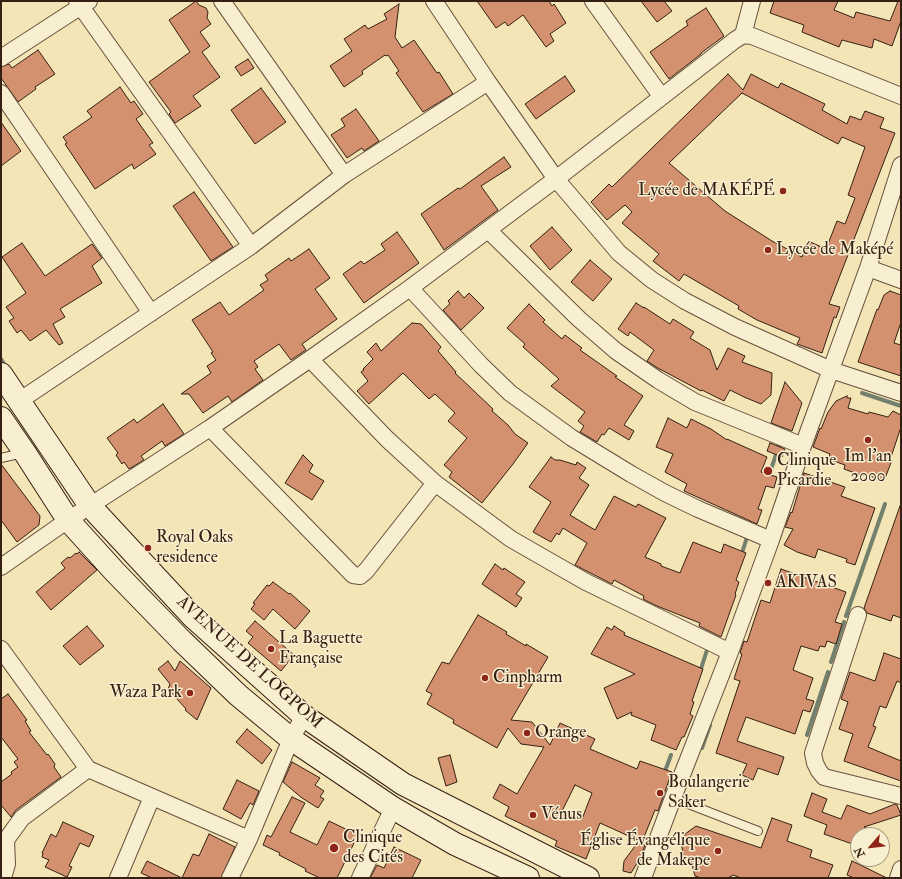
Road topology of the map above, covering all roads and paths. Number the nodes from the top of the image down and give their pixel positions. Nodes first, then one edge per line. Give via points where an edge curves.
1 (222, 1) edge
2 (434, 1) edge
3 (593, 1) edge
4 (740, 1) edge
5 (82, 3) edge
6 (751, 8) edge
7 (743, 35) junction
8 (1, 58) edge
9 (488, 82) junction
10 (1, 93) edge
11 (661, 96) junction
12 (901, 96) edge
13 (901, 165) edge
14 (344, 175) junction
15 (556, 179) junction
16 (897, 187) edge
17 (488, 230) junction
18 (251, 246) junction
19 (868, 268) junction
20 (901, 280) edge
21 (410, 288) junction
22 (151, 313) junction
23 (310, 359) junction
24 (831, 370) junction
25 (1, 374) edge
26 (901, 393) edge
27 (19, 401) junction
28 (1, 418) edge
29 (210, 428) junction
30 (803, 446) junction
31 (26, 453) junction
32 (1, 458) edge
33 (435, 483) junction
34 (90, 506) junction
35 (68, 520) junction
36 (771, 540) junction
37 (1, 567) edge
38 (858, 615) dead end
39 (1, 649) edge
40 (730, 652) junction
41 (304, 716) junction
42 (291, 739) junction
43 (88, 769) junction
44 (901, 796) edge
45 (152, 797) junction
46 (673, 798) junction
47 (393, 808) junction
48 (758, 831) dead end
49 (4, 837) edge
50 (249, 839) junction
51 (901, 868) edge
52 (579, 873) edge
53 (2, 878) edge
54 (118, 878) edge
55 (230, 878) edge
56 (360, 878) edge
57 (527, 878) edge
58 (643, 878) edge
59 (898, 878) edge

1 - 14 street
2 - 9 street
3 - 11 street
4 - 6 street
5 - 8 street
5 - 18 street
6 - 7 street
7 - 11 street
7 - 12 street via 752,36
9 - 14 street
9 - 15 street
10 - 22 street
11 - 15 street
13 - 16 street
14 - 18 street
15 - 17 street
15 - 24 street via 619,253 652,280 735,327
16 - 19 street
17 - 21 street
17 - 30 street via 579,319 616,351 658,380 695,402
18 - 22 street
19 - 20 street
19 - 24 street
21 - 23 street
21 - 36 street via 510,393 572,438 665,493
22 - 27 street
23 - 29 street
23 - 33 street via 387,439
24 - 26 street
24 - 30 street
25 - 27 main road, AVENUE DE LOGPOM
27 - 34 main road, AVENUE DE LOGPOM
28 - 31 main road, AVENUE DE LOGPOM
29 - 33 street via 353,575 360,576 366,571
29 - 34 street
30 - 36 street
31 - 32 lane
31 - 35 main road, AVENUE DE LOGPOM
33 - 40 street via 511,538 586,582
34 - 35 street
34 - 41 main road, AVENUE DE LOGPOM via 193,617
35 - 37 street
35 - 42 main road, AVENUE DE LOGPOM via 199,657 238,695
36 - 40 street
38 - 44 street via 813,753 815,763 824,777
39 - 43 street
40 - 46 street
41 - 42 street
41 - 52 main road, AVENUE DE LOGPOM via 403,784
42 - 47 main road, AVENUE DE LOGPOM
42 - 50 street
43 - 45 street
43 - 49 street via 22,818
45 - 50 street
45 - 54 street
46 - 48 lane
46 - 58 street
47 - 56 street
47 - 57 main road, AVENUE DE LOGPOM via 455,844
49 - 53 street via 7,864
50 - 55 street
51 - 59 street

